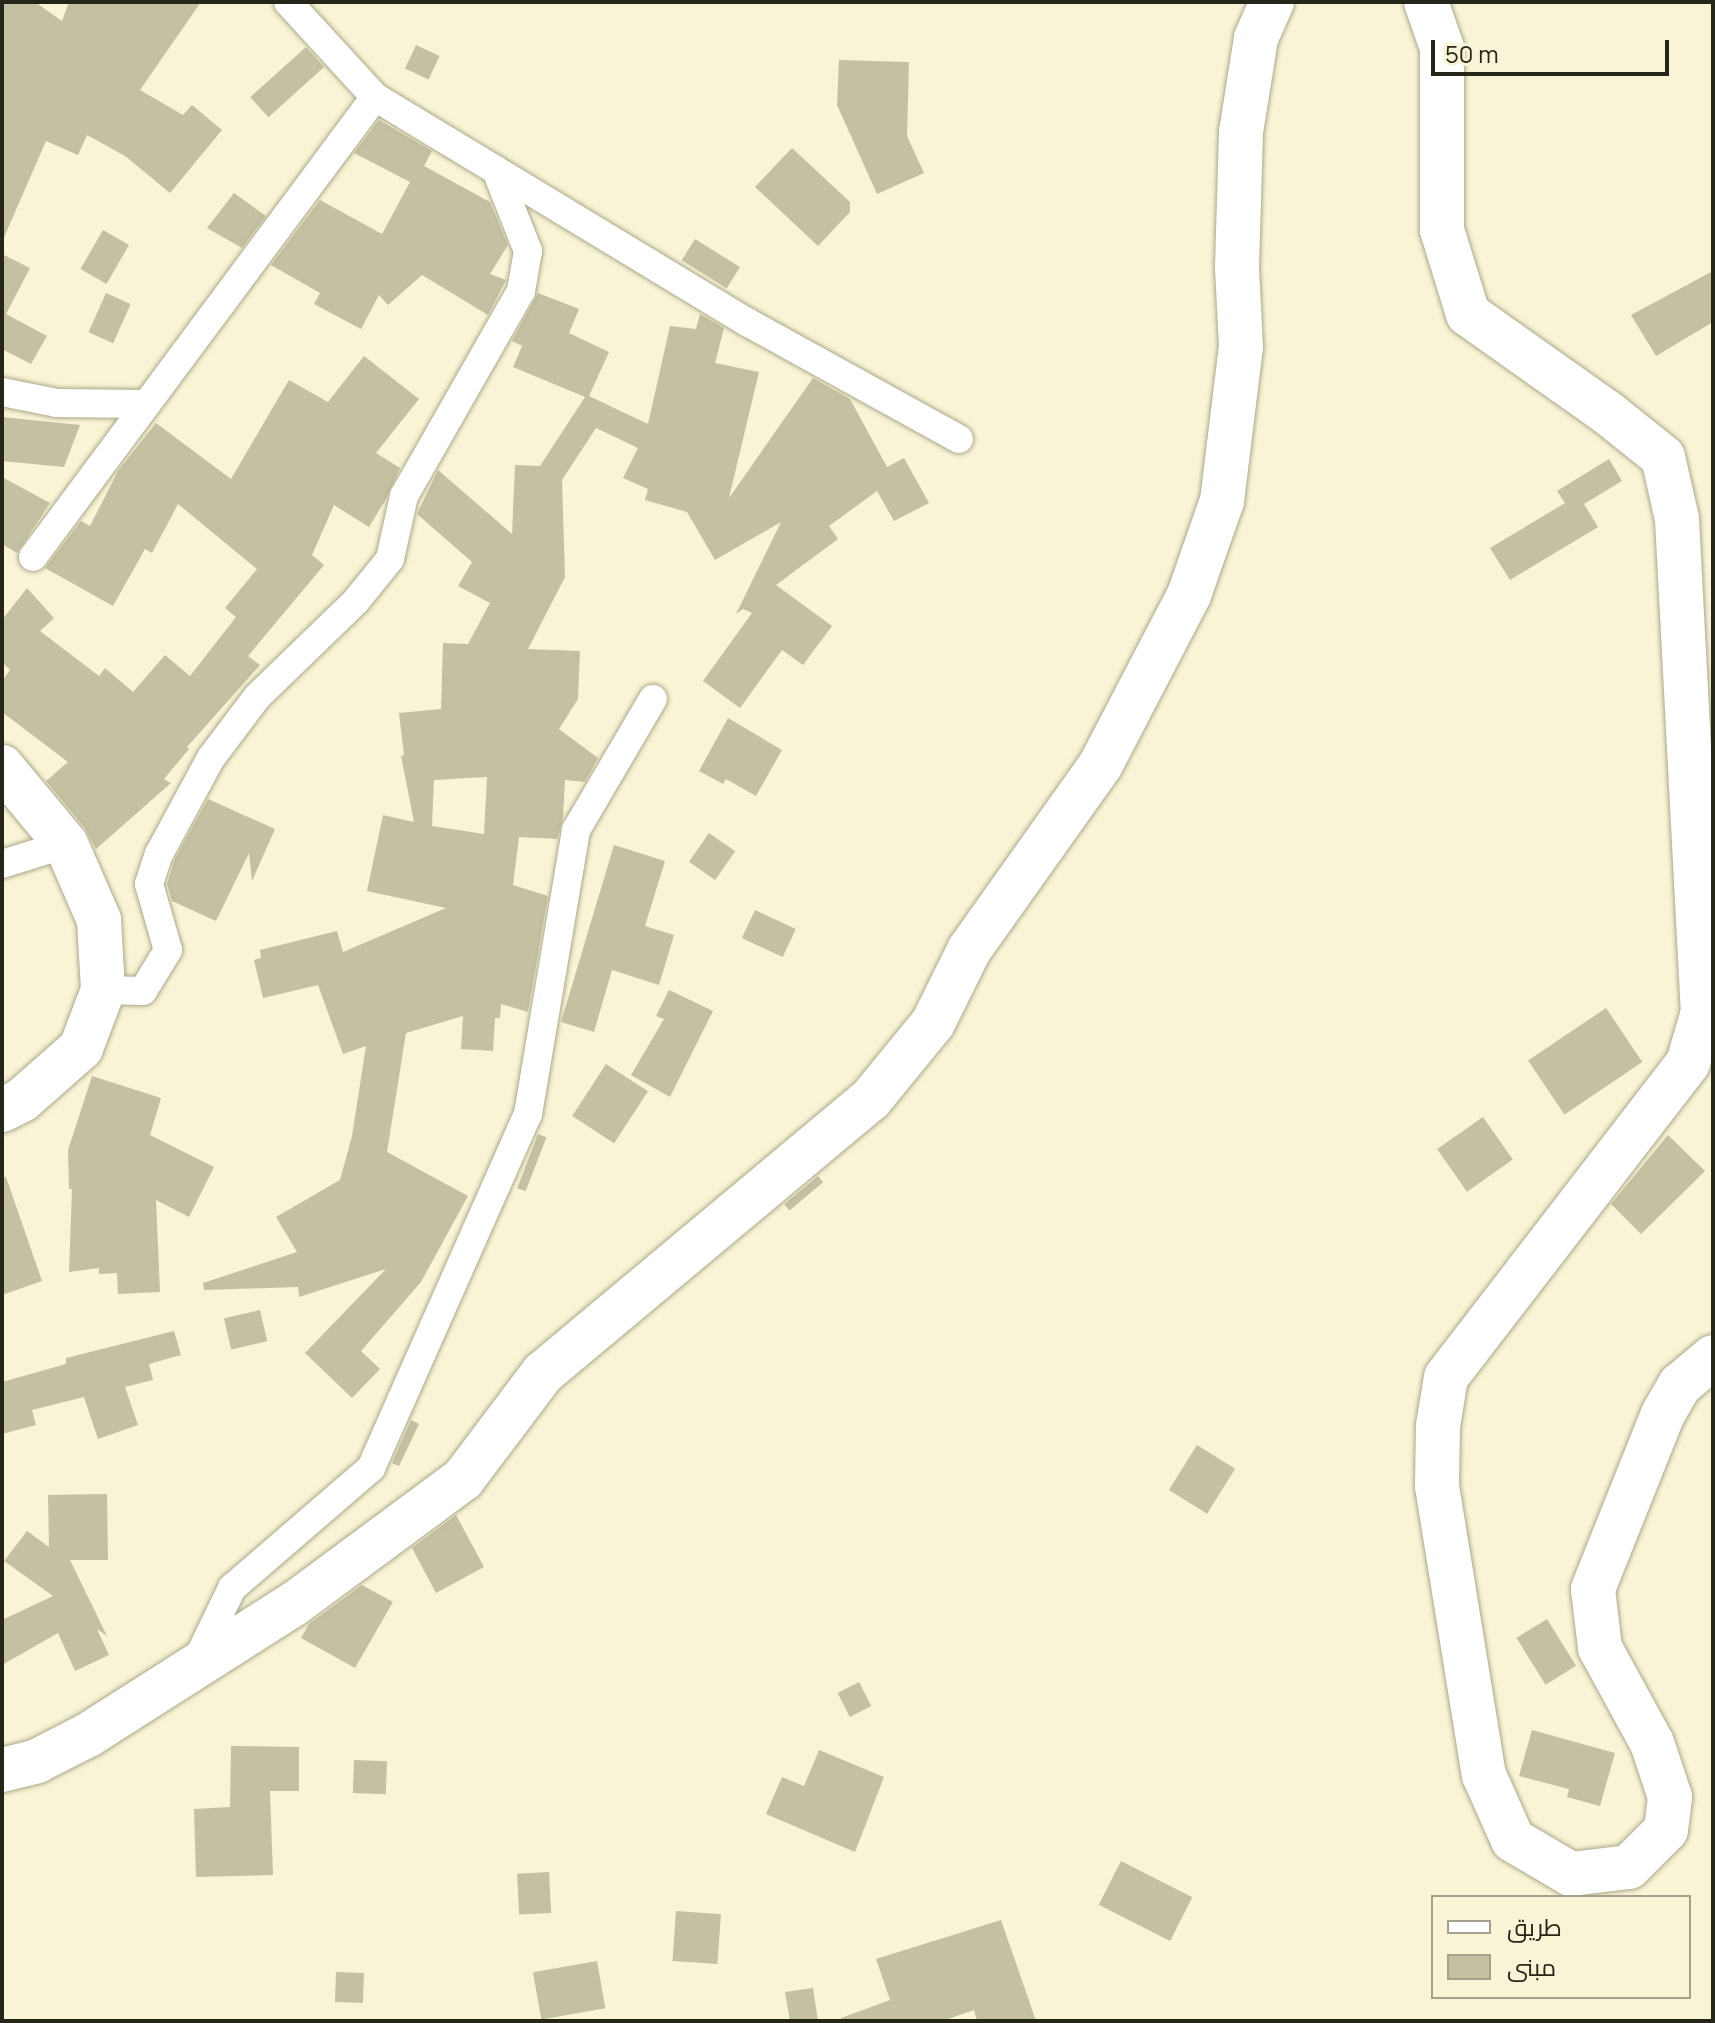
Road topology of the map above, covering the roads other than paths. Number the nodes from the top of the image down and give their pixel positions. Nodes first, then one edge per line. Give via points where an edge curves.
1 (288, 2) edge
2 (1272, 2) edge
3 (1426, 2) edge
4 (375, 97) junction
5 (496, 170) junction
6 (2, 392) edge
7 (146, 404) junction
8 (959, 439) dead end
9 (33, 557) dead end
10 (653, 699) dead end
11 (2, 767) edge
12 (66, 844) junction
13 (2, 864) edge
14 (103, 990) junction
15 (2, 1110) edge
16 (1713, 1357) edge
17 (193, 1668) junction
18 (2, 1770) edge

1 - 4 street
2 - 17 main road via 1256,38 1241,132 1241,347 1222,501 1189,595 1101,764 969,950 933,1023 870,1100 543,1373 463,1479 294,1604
3 - 16 main road via 1442,48 1442,230 1468,314 1663,457 1677,519 1703,1012 1688,1063 1446,1377 1438,1426 1437,1486 1484,1775 1513,1840 1571,1874 1629,1867 1666,1830 1670,1797 1652,1743 1600,1648 1593,1589 1663,1414 1680,1385
4 - 5 street
4 - 7 street
5 - 8 street via 747,322
5 - 14 street via 528,251 521,291 404,496 390,559 356,601 257,697 211,758 159,854 149,884 168,950 143,991
6 - 7 street via 57,403
7 - 9 street
10 - 17 street via 576,830 528,1114 371,1468 232,1588
11 - 12 main road
12 - 13 street
12 - 14 main road via 99,920
14 - 15 main road via 81,1048 22,1100
17 - 18 main road via 88,1735 37,1761

